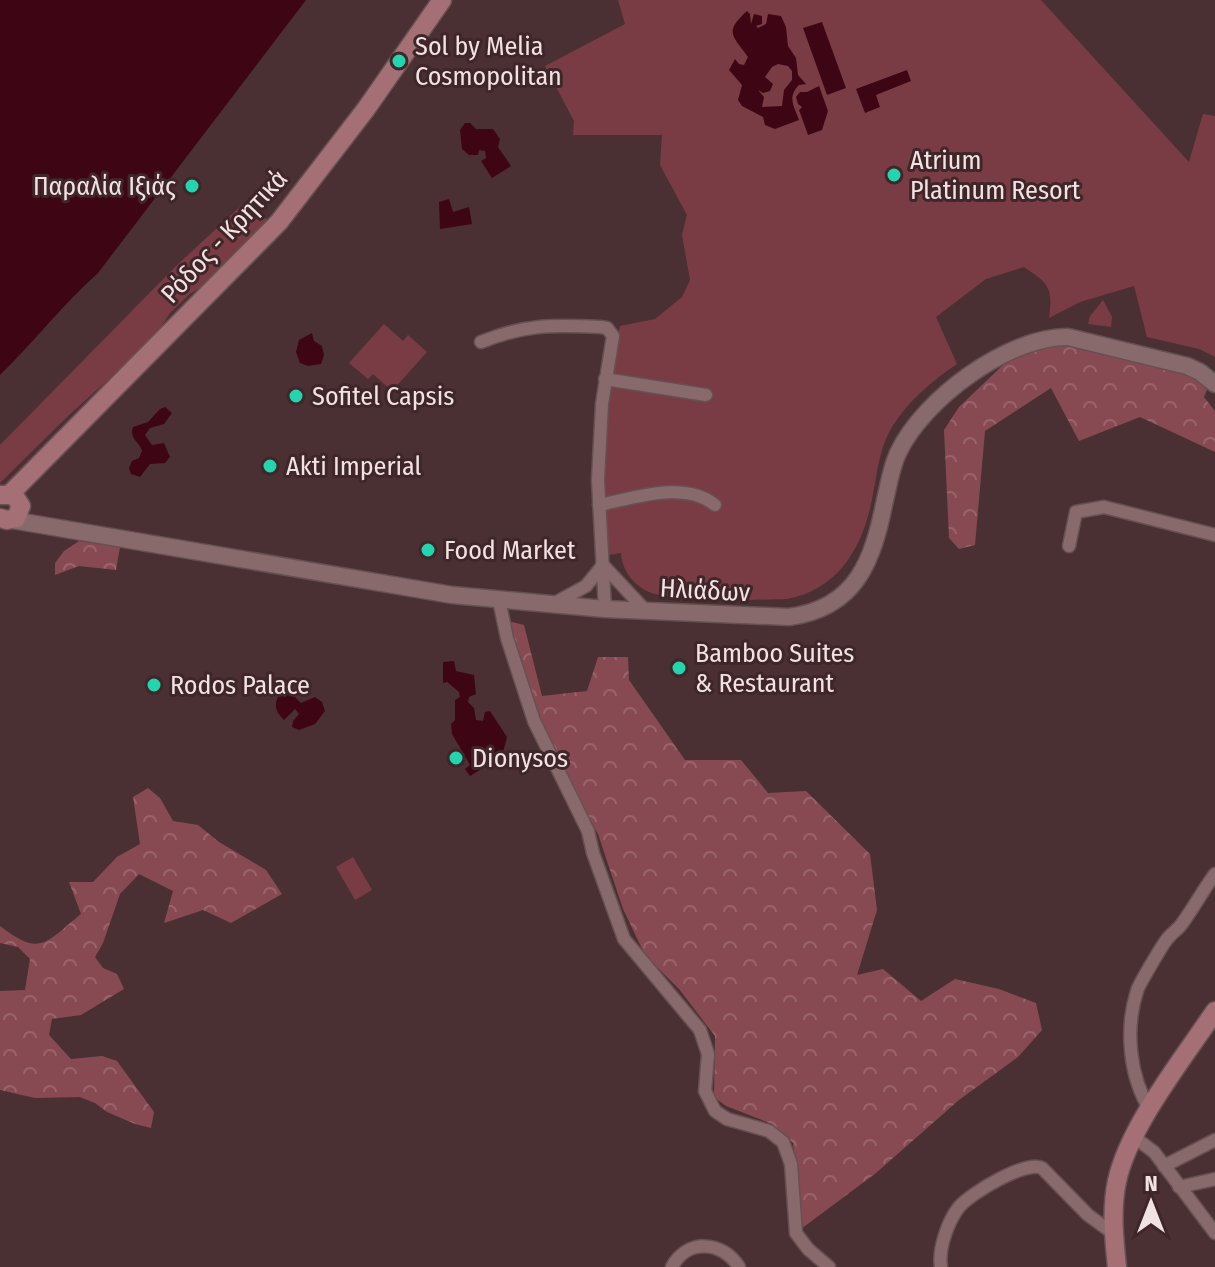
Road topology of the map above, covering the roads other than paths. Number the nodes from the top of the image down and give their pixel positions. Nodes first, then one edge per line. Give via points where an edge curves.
1 (442, 0) edge
2 (481, 342) dead end
3 (605, 379) junction
4 (1215, 384) edge
5 (706, 395) dead end
6 (11, 503) edge
7 (599, 505) junction
8 (715, 505) dead end
9 (1215, 535) edge
10 (1069, 546) dead end
11 (603, 565) junction
12 (499, 600) junction
13 (550, 605) junction
14 (605, 609) junction
15 (646, 611) junction
16 (1215, 874) edge
17 (1215, 1011) edge
18 (1150, 1110) junction
19 (1134, 1137) junction
20 (1215, 1140) edge
21 (1164, 1166) junction
22 (1215, 1179) edge
23 (1179, 1187) junction
24 (1215, 1233) edge
25 (1114, 1234) junction
26 (672, 1267) edge
27 (739, 1267) edge
28 (829, 1267) edge
29 (941, 1267) edge
30 (1117, 1267) edge

1 - 6 main road, Ρόδος - Κρητικά via 279,222
2 - 3 street via 551,324 607,328 613,336
3 - 5 street
3 - 7 street
4 - 15 street, Ηλιάδων via 1187,366 1081,340 1049,337 1020,345 968,377 915,427 893,465 868,562 839,599 805,615 774,618
6 - 12 street, Ηλιάδων via 40,525
7 - 8 street via 685,493 706,497
7 - 11 street
9 - 10 street via 1096,507 1076,512
11 - 13 street via 586,586
11 - 14 street
11 - 15 street
12 - 13 street, Ηλιάδων
12 - 28 street via 534,721 588,831 624,939 700,1030 708,1054 705,1091 715,1111 769,1131 783,1142 791,1164 796,1233
13 - 14 street, Ηλιάδων
14 - 15 street, Ηλιάδων
16 - 18 street via 1137,987 1130,1041 1138,1085
17 - 18 main road
18 - 19 main road
19 - 21 street
19 - 25 main road via 1117,1180
20 - 21 street
21 - 23 street
22 - 23 street
23 - 24 street
25 - 29 street via 1042,1168 1025,1167 958,1209 941,1250
25 - 30 main road
26 - 27 street via 684,1252 699,1245 712,1245

